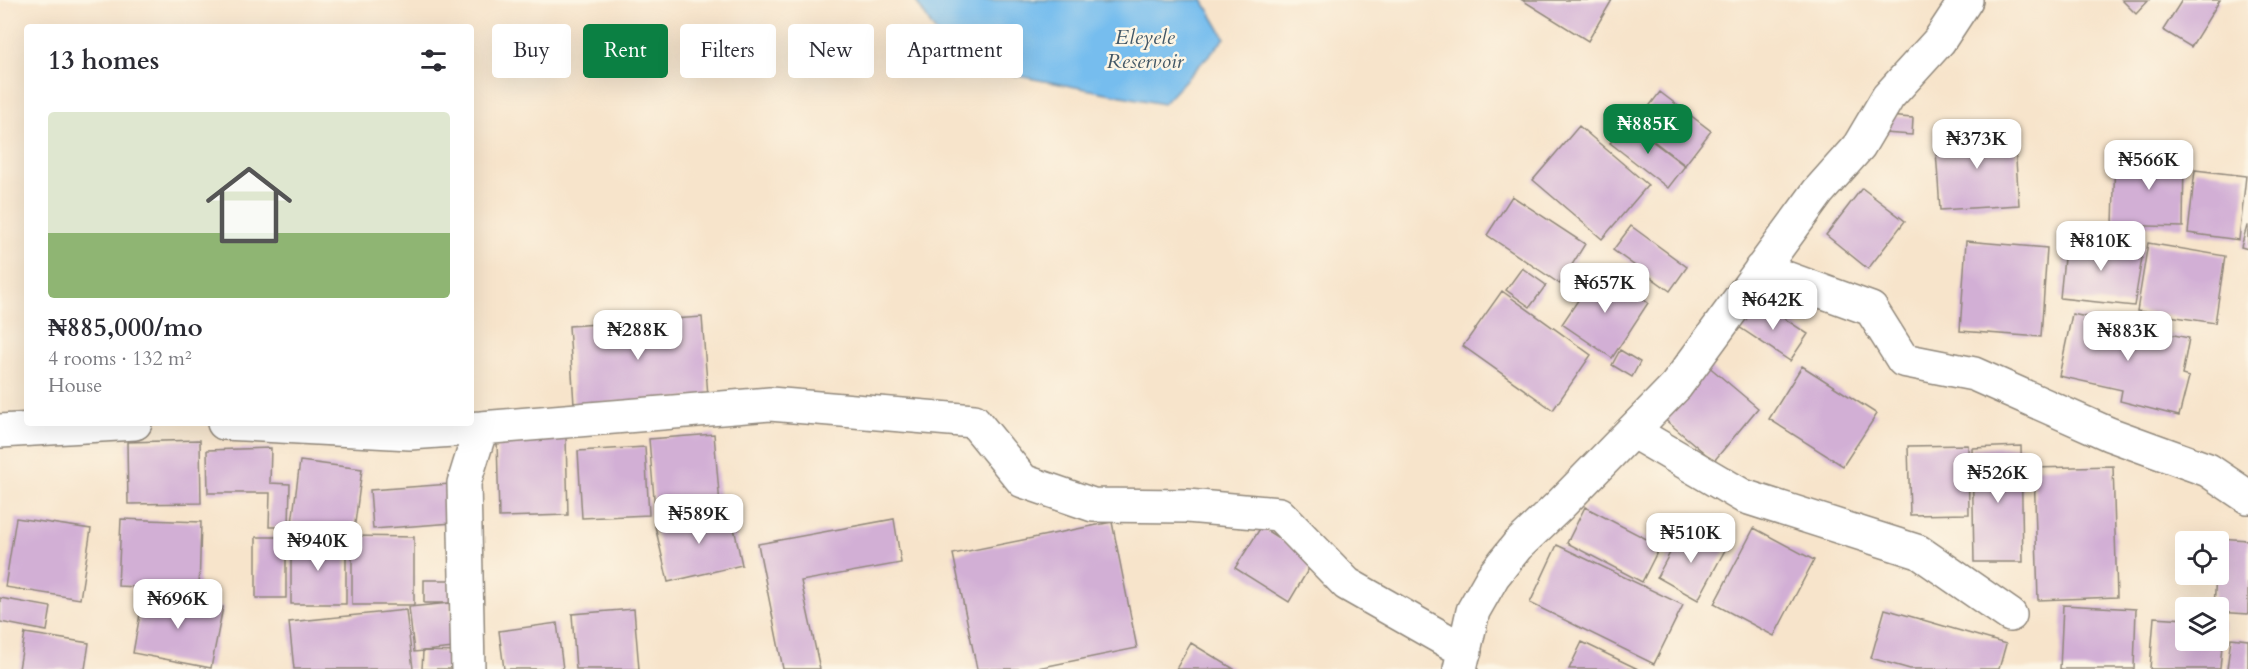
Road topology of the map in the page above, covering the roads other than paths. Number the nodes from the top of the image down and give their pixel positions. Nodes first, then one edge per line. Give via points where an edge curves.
1 (1966, 0) edge
2 (1761, 269) junction
3 (84, 426) edge
4 (258, 426) edge
5 (481, 428) junction
6 (0, 431) edge
7 (1632, 431) junction
8 (2248, 497) edge
9 (2010, 615) dead end
10 (1462, 660) edge
11 (468, 669) edge

1 - 2 street via 1939,41 1888,97 1859,146 1818,192
2 - 7 street via 1676,386
2 - 8 street via 1872,309 1903,360 1974,374 2109,434 2208,470
3 - 6 street
4 - 5 street via 410,433
5 - 10 street via 770,404 974,421 1023,481 1093,504 1187,506 1279,514 1347,584
5 - 11 street via 464,483
7 - 9 street via 1743,496 1919,552
7 - 10 street via 1517,546 1493,576 1473,611

